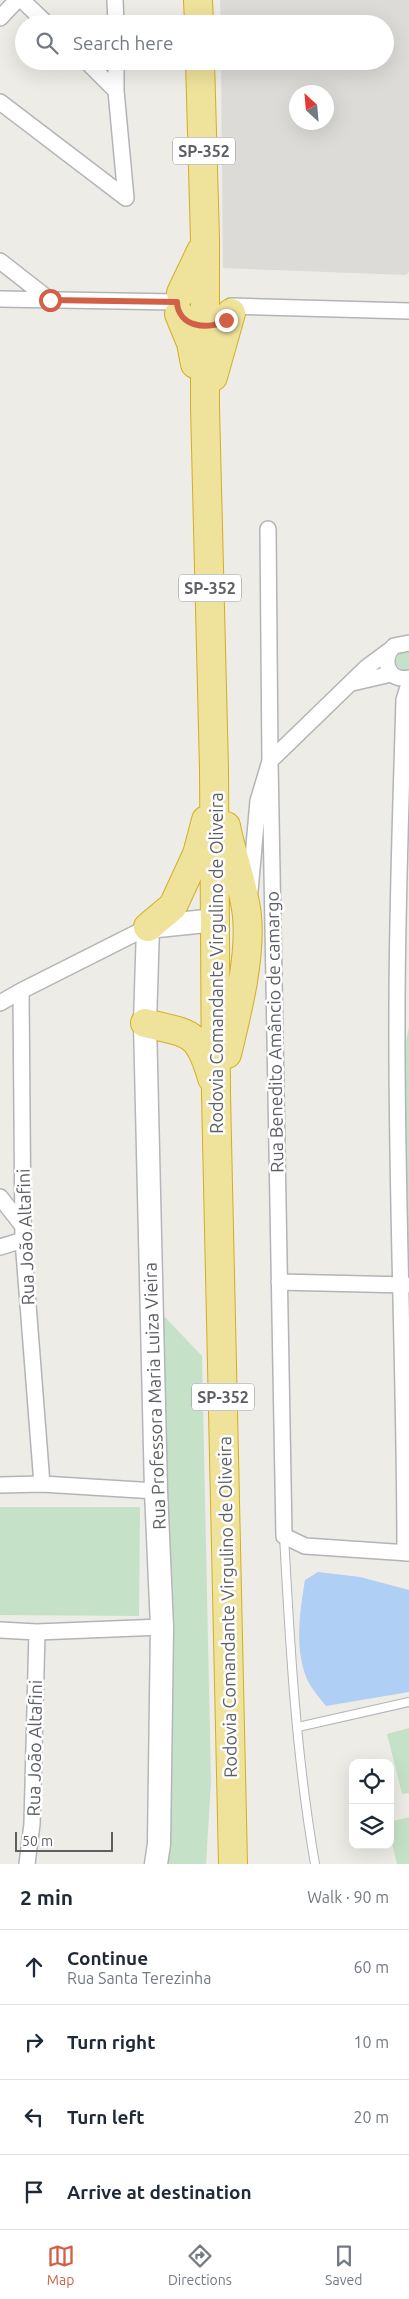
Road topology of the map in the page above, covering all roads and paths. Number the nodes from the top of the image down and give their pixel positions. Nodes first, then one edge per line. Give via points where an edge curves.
1 (17, 0) edge
2 (22, 0) edge
3 (115, 0) edge
4 (198, 0) edge
5 (38, 15) edge
6 (116, 15) edge
7 (199, 15) edge
8 (0, 18) edge
9 (95, 70) edge
10 (116, 70) edge
11 (200, 70) edge
12 (116, 91) junction
13 (0, 102) edge
14 (0, 261) edge
15 (0, 299) edge
16 (206, 299) junction
17 (50, 300) junction
18 (409, 311) edge
19 (205, 326) junction
20 (205, 407) junction
21 (268, 529) dead end
22 (409, 631) edge
23 (399, 645) edge
24 (398, 676) edge
25 (352, 683) junction
26 (409, 684) edge
27 (404, 700) junction
28 (270, 761) junction
29 (214, 769) junction
30 (248, 918) junction
31 (216, 920) junction
32 (148, 927) junction
33 (21, 991) junction
34 (0, 1003) edge
35 (403, 1009) edge
36 (145, 1023) junction
37 (216, 1094) junction
38 (0, 1197) edge
39 (22, 1232) junction
40 (0, 1246) edge
41 (279, 1282) junction
42 (404, 1285) edge
43 (407, 1421) edge
44 (42, 1484) junction
45 (0, 1485) edge
46 (156, 1491) junction
47 (284, 1536) junction
48 (407, 1553) edge
49 (162, 1627) junction
50 (0, 1630) edge
51 (36, 1632) junction
52 (229, 1700) junction
53 (409, 1702) edge
54 (298, 1727) junction
55 (27, 1864) edge
56 (156, 1864) edge
57 (217, 1864) edge
58 (232, 1864) edge
59 (245, 1864) edge
60 (315, 1864) edge

1 - 8 street
2 - 5 street
3 - 6 street
4 - 7 highway
9 - 12 street
10 - 12 street
11 - 16 highway, Rodovia Comandante Virgulino de Oliveira / SP-352
12 - 13 street via 126,198
14 - 17 street
15 - 17 street
16 - 17 street
16 - 18 street
16 - 19 highway, Rodovia Comandante Virgulino de Oliveira / SP-352
16 - 19 street via 190,323
16 - 19 street via 226,320
16 - 20 highway
16 - 20 highway via 191,343
19 - 20 highway, Rodovia Comandante Virgulino de Oliveira / SP-352
20 - 29 highway, Rodovia Comandante Virgulino de Oliveira / SP-352
21 - 28 street, Rua Benedito Amâncio de camargo
22 - 23 street
23 - 24 street via 386,662
23 - 25 street via 377,658
24 - 25 street
24 - 27 street
25 - 28 street
26 - 27 street
27 - 35 street
28 - 30 street via 258,800
28 - 41 street, Rua Benedito Amâncio de camargo
29 - 30 highway
29 - 31 highway, Rodovia Comandante Virgulino de Oliveira / SP-352
29 - 32 highway via 197,854 173,906
30 - 31 highway
30 - 37 highway via 248,944 235,1023
31 - 32 street
31 - 37 highway, Rodovia Comandante Virgulino de Oliveira / SP-352
32 - 33 street
32 - 36 street, Rua Professora Maria Luiza Vieira
33 - 34 street
33 - 39 street, Rua João Altafini
35 - 42 street
36 - 37 highway via 189,1034 204,1052
36 - 46 street, Rua Professora Maria Luiza Vieira
37 - 52 highway, Rodovia Comandante Virgulino de Oliveira / SP-352
38 - 39 street
39 - 40 street
39 - 44 street, Rua João Altafini
41 - 42 street
41 - 47 street, Rua Benedito Amâncio de camargo
42 - 43 street
43 - 48 street
44 - 45 street
44 - 46 street
46 - 49 street, Rua Professora Maria Luiza Vieira
47 - 48 street via 305,1546
47 - 54 lane via 290,1654
49 - 51 street
49 - 56 street, Rua Professora Maria Luiza Vieira
50 - 51 street
51 - 55 street, Rua João Altafini via 32,1824
52 - 57 highway
52 - 58 highway, Rodovia Comandante Virgulino de Oliveira
52 - 59 highway
53 - 54 lane
54 - 60 lane

